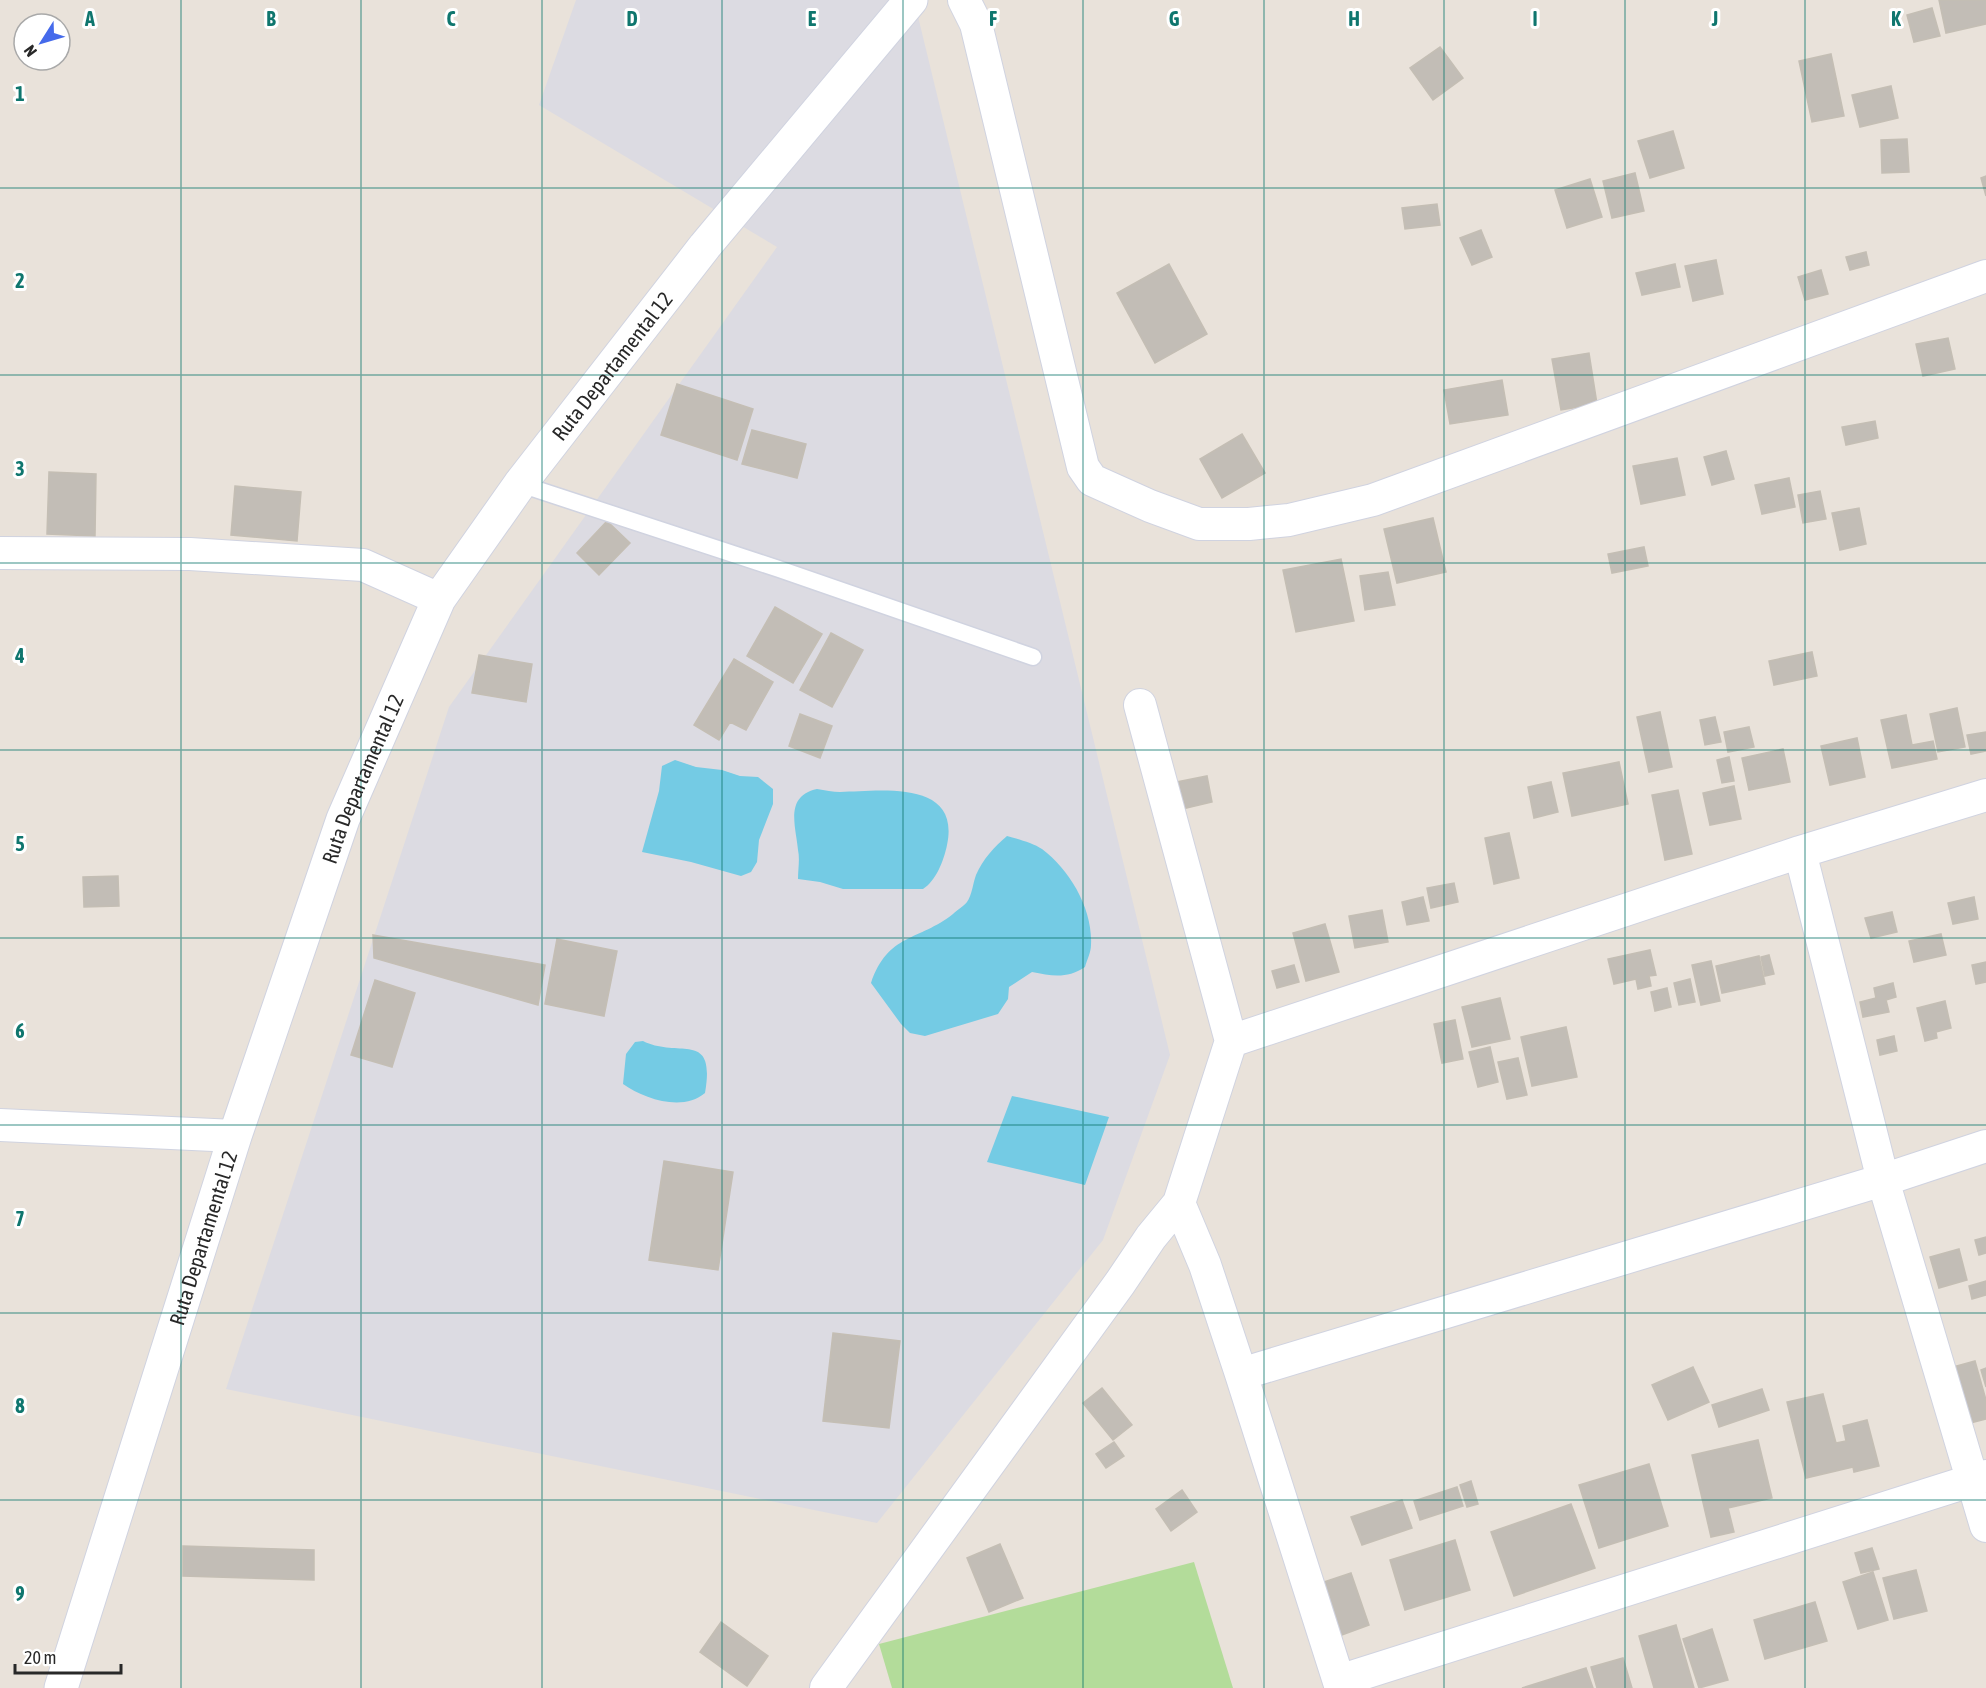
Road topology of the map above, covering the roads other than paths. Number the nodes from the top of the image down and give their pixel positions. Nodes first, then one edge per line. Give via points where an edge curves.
1 (911, 0) edge
2 (964, 0) edge
3 (1986, 276) edge
4 (520, 484) junction
5 (0, 553) edge
6 (440, 599) junction
7 (1033, 657) dead end
8 (1140, 705) dead end
9 (1986, 795) edge
10 (1800, 852) junction
11 (1231, 1041) junction
12 (0, 1125) edge
13 (235, 1136) junction
14 (1986, 1146) edge
15 (1884, 1180) junction
16 (1179, 1203) junction
17 (1241, 1374) junction
18 (1979, 1478) edge
19 (1986, 1526) edge
20 (1340, 1684) edge
21 (61, 1688) edge
22 (826, 1688) edge

1 - 4 main road, Ruta Departamental 12 via 705,246
2 - 3 street via 976,24 1083,467 1092,480 1199,525 1289,520 1373,500
4 - 6 main road, Ruta Departamental 12
4 - 7 lane
5 - 6 street via 190,554 363,565
6 - 13 main road, Ruta Departamental 12 via 343,819
8 - 11 street
9 - 10 street
10 - 11 street
10 - 15 street
11 - 16 street
12 - 13 street
13 - 21 main road, Ruta Departamental 12
14 - 15 street
15 - 17 street
15 - 18 street
16 - 17 street via 1205,1265
16 - 22 street
17 - 20 street
18 - 19 street
18 - 20 street

